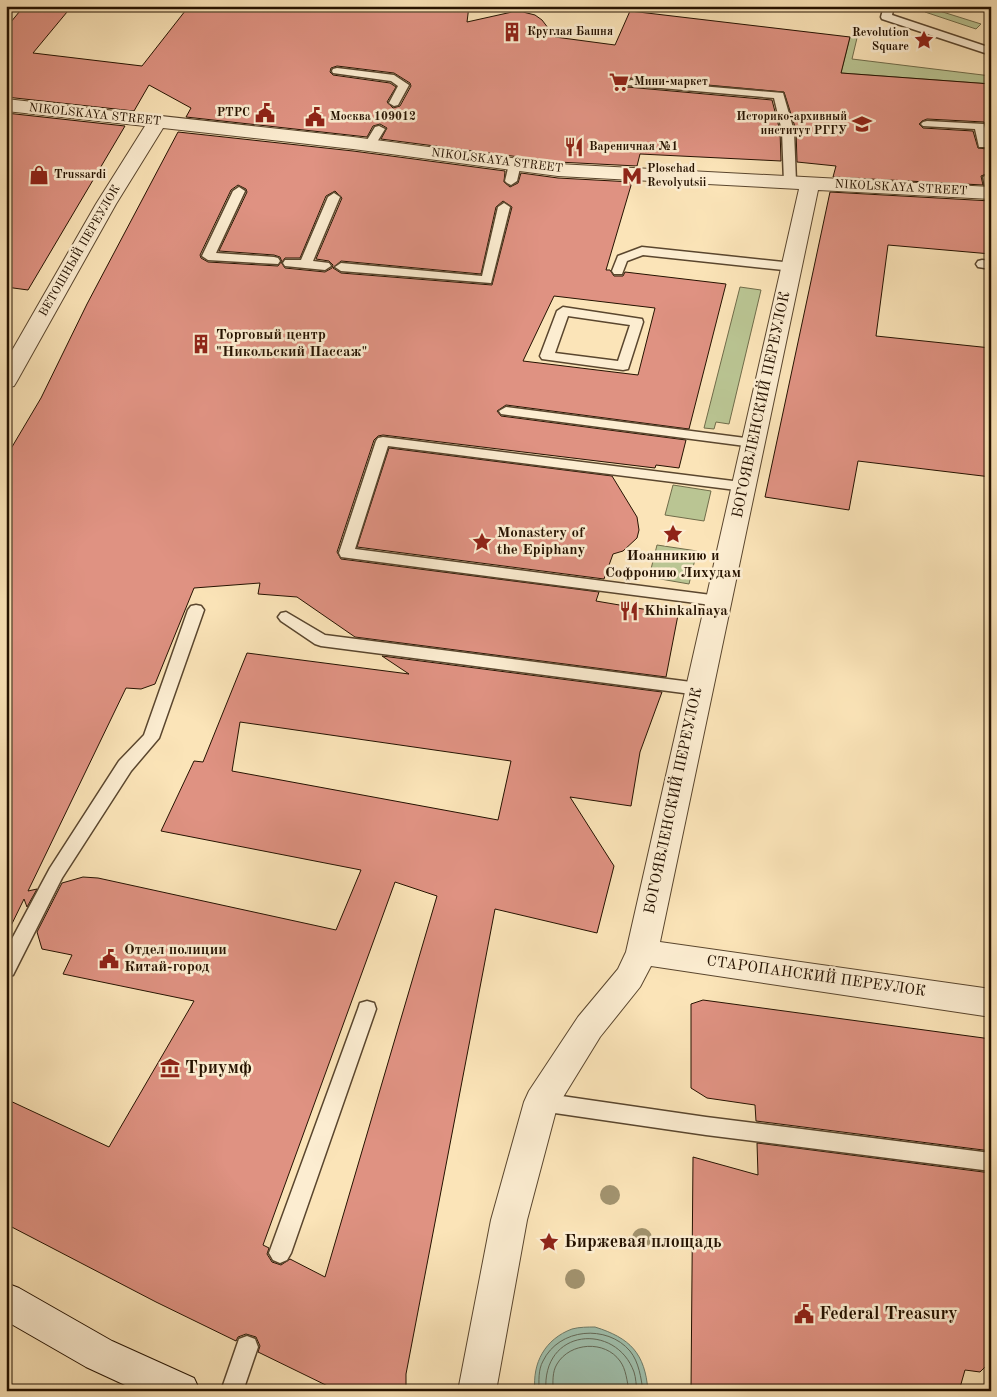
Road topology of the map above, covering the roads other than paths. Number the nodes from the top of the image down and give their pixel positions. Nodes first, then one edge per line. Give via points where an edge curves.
1 (889, 6) edge
2 (991, 52) edge
3 (337, 72) dead end
4 (631, 83) dead end
5 (394, 103) dead end
6 (6, 106) edge
7 (157, 122) junction
8 (927, 124) dead end
9 (985, 126) edge
10 (983, 145) dead end
11 (790, 182) junction
12 (810, 183) junction
13 (990, 186) edge
14 (239, 191) dead end
15 (334, 197) dead end
16 (504, 207) dead end
17 (274, 261) dead end
18 (289, 262) dead end
19 (306, 264) junction
20 (325, 266) dead end
21 (341, 267) dead end
22 (793, 267) junction
23 (618, 271) dead end
24 (606, 302) dead end
25 (601, 317) junction
26 (6, 381) edge
27 (506, 411) dead end
28 (753, 443) junction
29 (744, 486) junction
30 (719, 601) junction
31 (196, 610) dead end
32 (286, 617) dead end
33 (699, 689) junction
34 (642, 952) junction
35 (6, 969) edge
36 (991, 1003) edge
37 (367, 1009) dead end
38 (541, 1102) junction
39 (991, 1162) edge
40 (280, 1254) dead end
41 (6, 1301) edge
42 (248, 1346) dead end
43 (181, 1391) edge
44 (232, 1391) edge
45 (477, 1391) edge

1 - 2 lane via 886,17
3 - 5 lane via 394,78 404,85
4 - 11 lane via 779,95 788,131
6 - 7 street, NIKOLSKAYA STREET
7 - 11 street, NIKOLSKAYA STREET via 375,137 513,173 558,170
7 - 26 street, ВЕТОШНЫЙ ПЕРЕУЛОК via 106,204
8 - 9 lane
9 - 10 lane
11 - 12 street, NIKOLSKAYA STREET
12 - 13 street, NIKOLSKAYA STREET
12 - 22 street, БОГОЯВЛЕНСКИЙ ПЕРЕУЛОК
14 - 17 lane via 208,256
15 - 19 lane
16 - 21 lane via 487,280
18 - 19 lane
19 - 20 lane
22 - 23 lane via 642,251 622,259
22 - 28 street, БОГОЯВЛЕНСКИЙ ПЕРЕУЛОК
24 - 25 lane
25 - 25 lane via 563,311 547,356 623,366 637,322
27 - 28 lane
28 - 29 street, БОГОЯВЛЕНСКИЙ ПЕРЕУЛОК
29 - 30 street, БОГОЯВЛЕНСКИЙ ПЕРЕУЛОК
29 - 30 lane via 383,441 346,553
30 - 33 street, БОГОЯВЛЕНСКИЙ ПЕРЕУЛОК
31 - 35 lane via 151,738 125,766 62,865
32 - 33 lane via 321,640
33 - 34 street, БОГОЯВЛЕНСКИЙ ПЕРЕУЛОК
34 - 36 street, СТАРОПАНСКИЙ ПЕРЕУЛОК
34 - 38 street, БОГОЯВЛЕНСКИЙ ПЕРЕУЛОК via 629,978 589,1027
37 - 40 lane
38 - 39 lane
38 - 45 street, БОГОЯВЛЕНСКИЙ ПЕРЕУЛОК via 509,1220
41 - 43 street via 99,1354
42 - 44 lane

